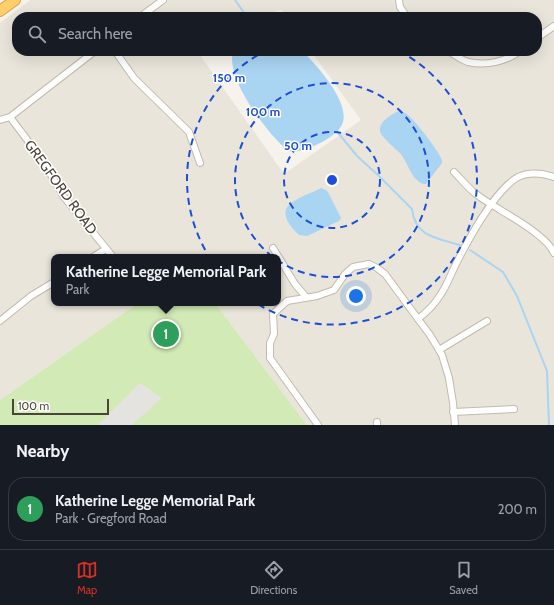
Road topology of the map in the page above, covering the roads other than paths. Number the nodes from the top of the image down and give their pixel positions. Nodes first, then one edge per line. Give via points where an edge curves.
1 (15, 0) edge
2 (163, 0) edge
3 (399, 0) edge
4 (0, 11) edge
5 (147, 12) edge
6 (404, 12) edge
7 (554, 26) edge
8 (542, 34) edge
9 (89, 56) edge
10 (119, 56) edge
11 (457, 56) edge
12 (513, 56) edge
13 (10, 117) junction
14 (0, 120) edge
15 (200, 163) dead end
16 (454, 172) dead end
17 (554, 177) edge
18 (491, 205) junction
19 (273, 248) dead end
20 (106, 249) junction
21 (554, 253) edge
22 (98, 254) edge
23 (110, 254) edge
24 (277, 254) edge
25 (281, 261) edge
26 (51, 284) edge
27 (306, 297) junction
28 (418, 319) junction
29 (0, 321) edge
30 (487, 322) dead end
31 (439, 350) junction
32 (514, 409) dead end
33 (453, 412) junction
34 (318, 425) edge
35 (455, 425) edge

1 - 4 highway
2 - 5 street
3 - 6 street
7 - 8 street
9 - 13 street
10 - 15 street via 134,78 189,132
11 - 12 street via 467,62 488,64
13 - 14 street
13 - 20 street, GREGFORD ROAD via 43,161 64,197
16 - 18 street via 474,194
17 - 18 street via 543,173 519,177
18 - 21 street via 526,226 552,247
18 - 28 street via 457,262 442,294
19 - 24 street
20 - 22 street
20 - 23 street, GREGFORD ROAD
25 - 27 street
26 - 29 street
27 - 28 street via 334,290 353,267 369,264 385,274
27 - 34 street via 287,300 273,314 274,334 270,343 270,358
28 - 31 street
30 - 31 street
31 - 33 street via 447,370
32 - 33 street
33 - 35 street

